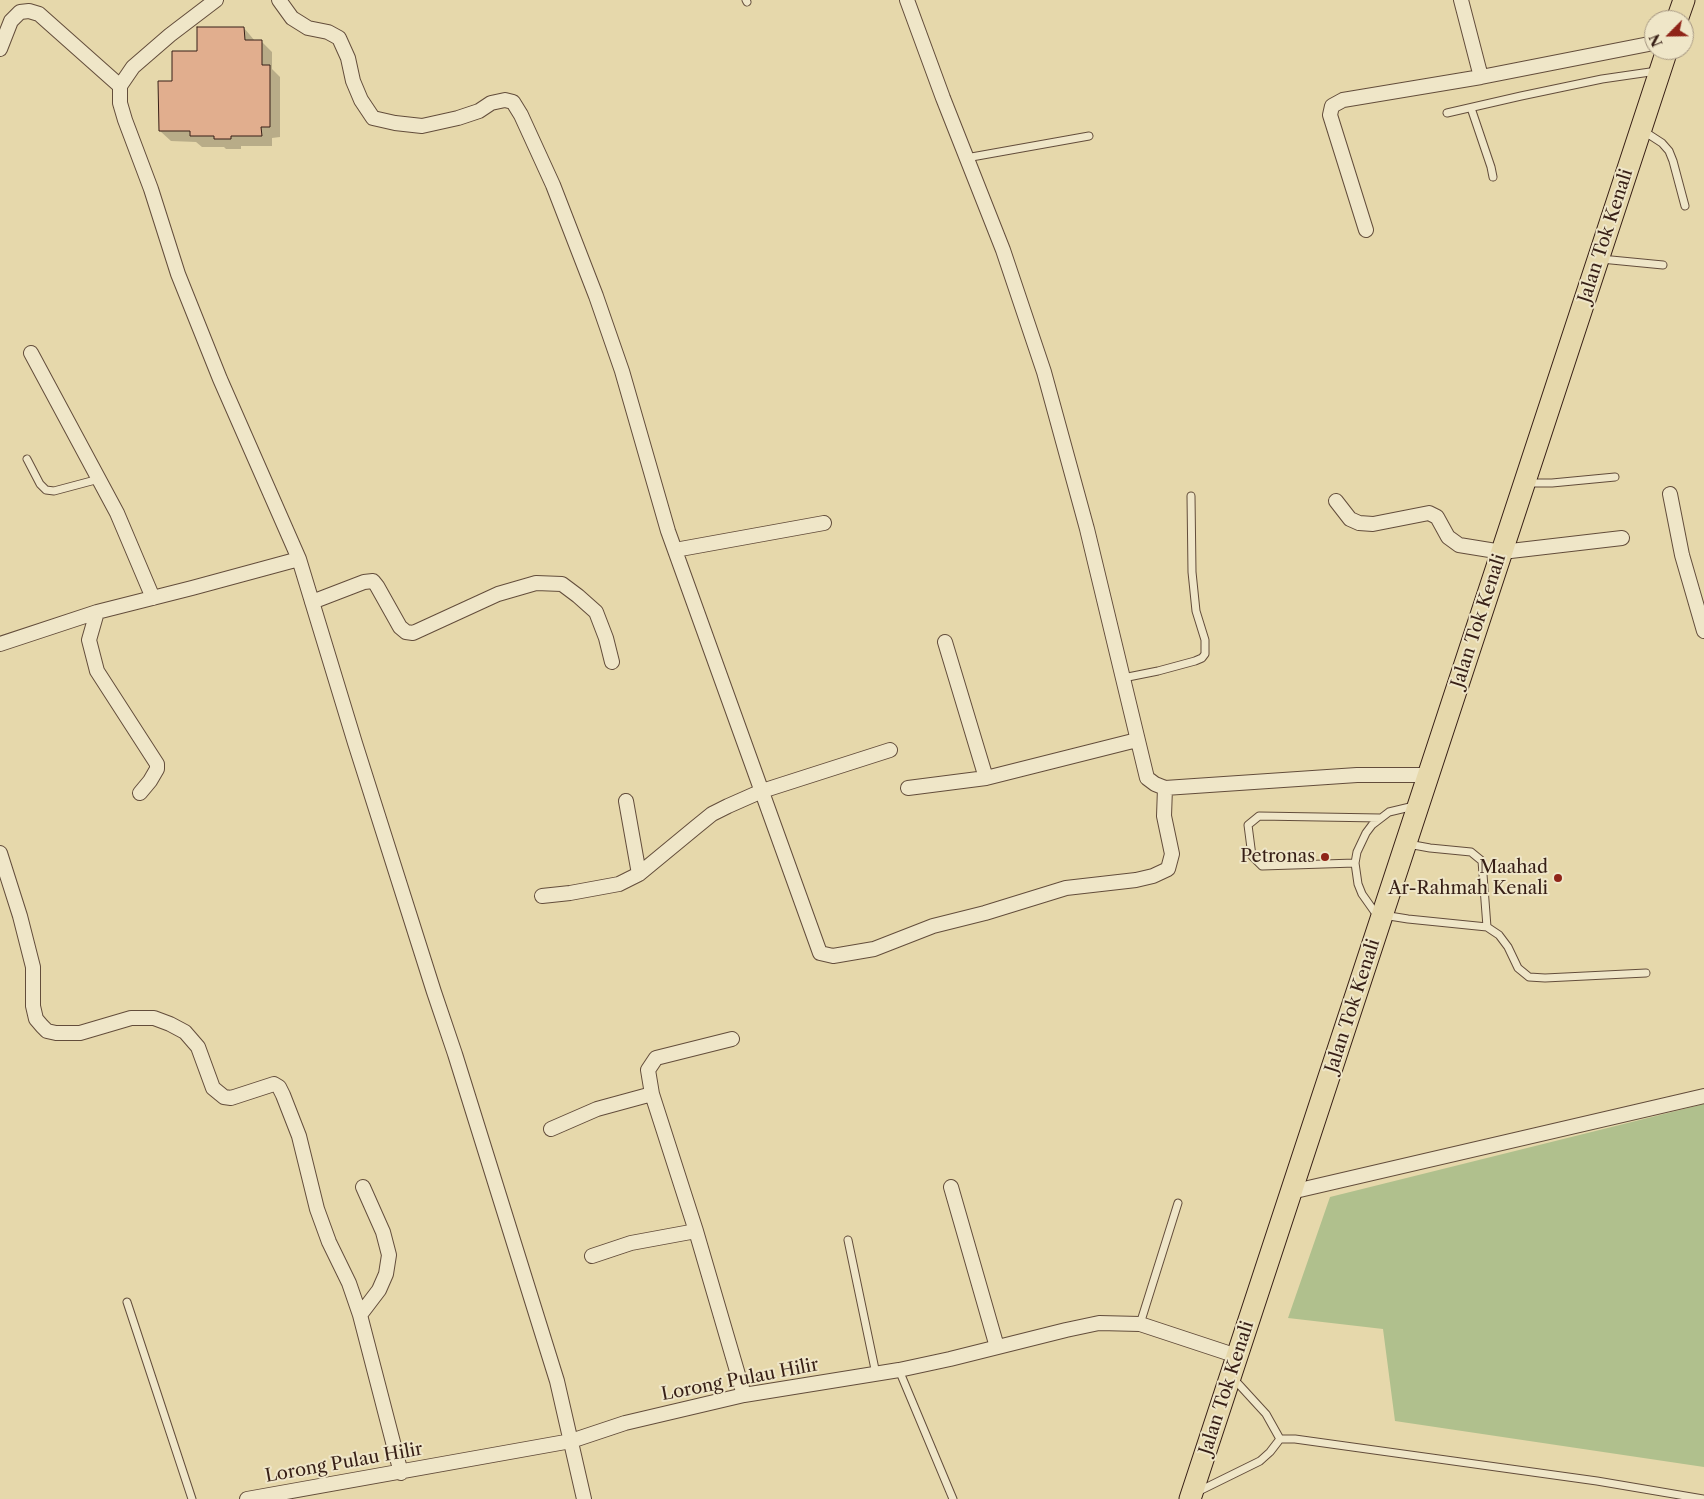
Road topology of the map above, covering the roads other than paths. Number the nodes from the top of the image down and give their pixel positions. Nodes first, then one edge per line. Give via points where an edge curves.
1 (216, 0) edge
2 (279, 0) edge
3 (907, 0) edge
4 (1461, 0) edge
5 (1644, 45) edge
6 (0, 49) edge
7 (1664, 60) edge
8 (1661, 71) junction
9 (1481, 77) junction
10 (120, 86) junction
11 (1471, 108) junction
12 (1447, 113) dead end
13 (1641, 129) junction
14 (1089, 136) dead end
15 (966, 158) junction
16 (1493, 177) dead end
17 (1685, 206) dead end
18 (1366, 230) dead end
19 (1598, 259) junction
20 (1663, 266) dead end
21 (31, 353) dead end
22 (27, 459) dead end
23 (1615, 477) dead end
24 (99, 479) junction
25 (1525, 483) junction
26 (1670, 494) dead end
27 (1192, 496) dead end
28 (1336, 501) dead end
29 (824, 523) dead end
30 (1622, 538) dead end
31 (675, 550) junction
32 (1502, 552) junction
33 (299, 558) junction
34 (153, 598) junction
35 (312, 602) junction
36 (97, 612) junction
37 (1704, 631) edge
38 (944, 642) dead end
39 (0, 644) edge
40 (612, 662) dead end
41 (1123, 678) junction
42 (1137, 740) junction
43 (890, 750) dead end
44 (1429, 775) junction
45 (986, 778) junction
46 (908, 788) dead end
47 (1165, 788) junction
48 (762, 792) junction
49 (140, 793) dead end
50 (626, 801) dead end
51 (1418, 810) junction
52 (1380, 818) junction
53 (1406, 844) junction
54 (0, 853) edge
55 (1355, 863) junction
56 (639, 874) junction
57 (542, 896) dead end
58 (1383, 915) junction
59 (1487, 927) junction
60 (1646, 973) dead end
61 (732, 1040) dead end
62 (652, 1094) junction
63 (1704, 1096) edge
64 (550, 1129) dead end
65 (363, 1187) dead end
66 (951, 1187) dead end
67 (1292, 1192) junction
68 (1178, 1203) dead end
69 (696, 1231) junction
70 (848, 1240) dead end
71 (592, 1256) dead end
72 (127, 1302) dead end
73 (360, 1315) junction
74 (1140, 1324) junction
75 (997, 1347) junction
76 (1234, 1366) junction
77 (899, 1370) junction
78 (876, 1374) junction
79 (744, 1395) junction
80 (1280, 1439) junction
81 (571, 1441) junction
82 (401, 1473) junction
83 (1191, 1497) edge
84 (254, 1498) edge
85 (192, 1499) edge
86 (584, 1499) edge
87 (953, 1499) edge
88 (1703, 1499) edge

1 - 10 street via 151,50
2 - 31 street via 292,18 308,28 339,38 361,100 373,118 422,126 458,118 505,100 513,102 552,184 596,296 622,371
3 - 15 street
4 - 9 street
5 - 9 street
6 - 10 street via 11,21 20,12 39,14
7 - 8 main road, Jalan Tok Kenali
8 - 11 lane via 1602,79
8 - 13 main road, Jalan Tok Kenali
9 - 18 street via 1343,100 1332,106 1330,115
10 - 33 street via 125,120 178,274 220,379
11 - 12 lane
11 - 16 lane
13 - 17 lane via 1669,151
13 - 19 main road, Jalan Tok Kenali
14 - 15 lane
15 - 41 street via 1003,250 1044,372
19 - 20 lane
19 - 25 main road, Jalan Tok Kenali
21 - 24 street
22 - 24 lane via 46,490 54,492
23 - 25 lane
24 - 34 street
25 - 32 main road, Jalan Tok Kenali
26 - 37 street via 1682,555
27 - 41 lane via 1192,572 1196,611 1206,654 1183,665
28 - 32 street via 1350,519 1359,523 1373,524 1429,513 1438,517 1448,537 1459,545
29 - 31 street
30 - 32 street
31 - 48 street
32 - 44 main road, Jalan Tok Kenali
33 - 34 street
33 - 35 street
34 - 36 street
35 - 40 street via 373,581 400,628 413,633 498,594 536,583 562,584 596,612
35 - 81 street via 557,1381
36 - 39 street
36 - 49 street via 88,640 97,671 157,764 150,781
38 - 45 street
41 - 42 street
42 - 45 street
42 - 47 street via 1147,778
43 - 48 street
44 - 47 street via 1357,775
44 - 51 main road, Jalan Tok Kenali
45 - 46 street
47 - 48 street via 1164,816 1172,854 1168,869 1136,880 1066,888 933,926 874,949 834,956 820,953
48 - 56 street via 712,814
50 - 56 street
51 - 52 lane via 1410,807 1399,809
51 - 53 main road, Jalan Tok Kenali
52 - 55 lane via 1360,842
52 - 55 lane via 1259,816 1248,825 1252,856 1262,866
53 - 58 main road, Jalan Tok Kenali
53 - 59 lane via 1471,852 1482,862
54 - 73 street via 33,966 33,1006 36,1019 42,1026 56,1033 80,1033 131,1018 154,1018 185,1032 198,1047 214,1088 224,1097 231,1098 274,1084 279,1087 299,1136 317,1209
55 - 58 lane via 1362,894 1374,911
56 - 57 street via 619,884
58 - 59 lane
58 - 67 main road, Jalan Tok Kenali
59 - 60 lane via 1499,935 1518,968 1529,977
61 - 62 street via 656,1058 648,1070
62 - 64 street via 597,1109
62 - 69 street
63 - 67 street
65 - 73 street via 383,1232 389,1255 379,1290
66 - 75 street
67 - 76 main road, Jalan Tok Kenali
68 - 74 lane
69 - 71 street via 632,1243
69 - 79 street
70 - 78 lane
72 - 85 lane
73 - 82 street
74 - 75 street, Lorong Pulau Hilir via 1099,1324
74 - 76 street, Lorong Pulau Hilir
75 - 77 street, Lorong Pulau Hilir
76 - 80 lane
76 - 83 main road, Jalan Tok Kenali
77 - 78 street, Lorong Pulau Hilir
77 - 87 lane
78 - 79 street, Lorong Pulau Hilir
79 - 81 street, Lorong Pulau Hilir via 625,1423
80 - 83 lane via 1260,1461
80 - 88 lane via 1597,1481
81 - 82 street, Lorong Pulau Hilir
81 - 86 street
82 - 84 street, Lorong Pulau Hilir

